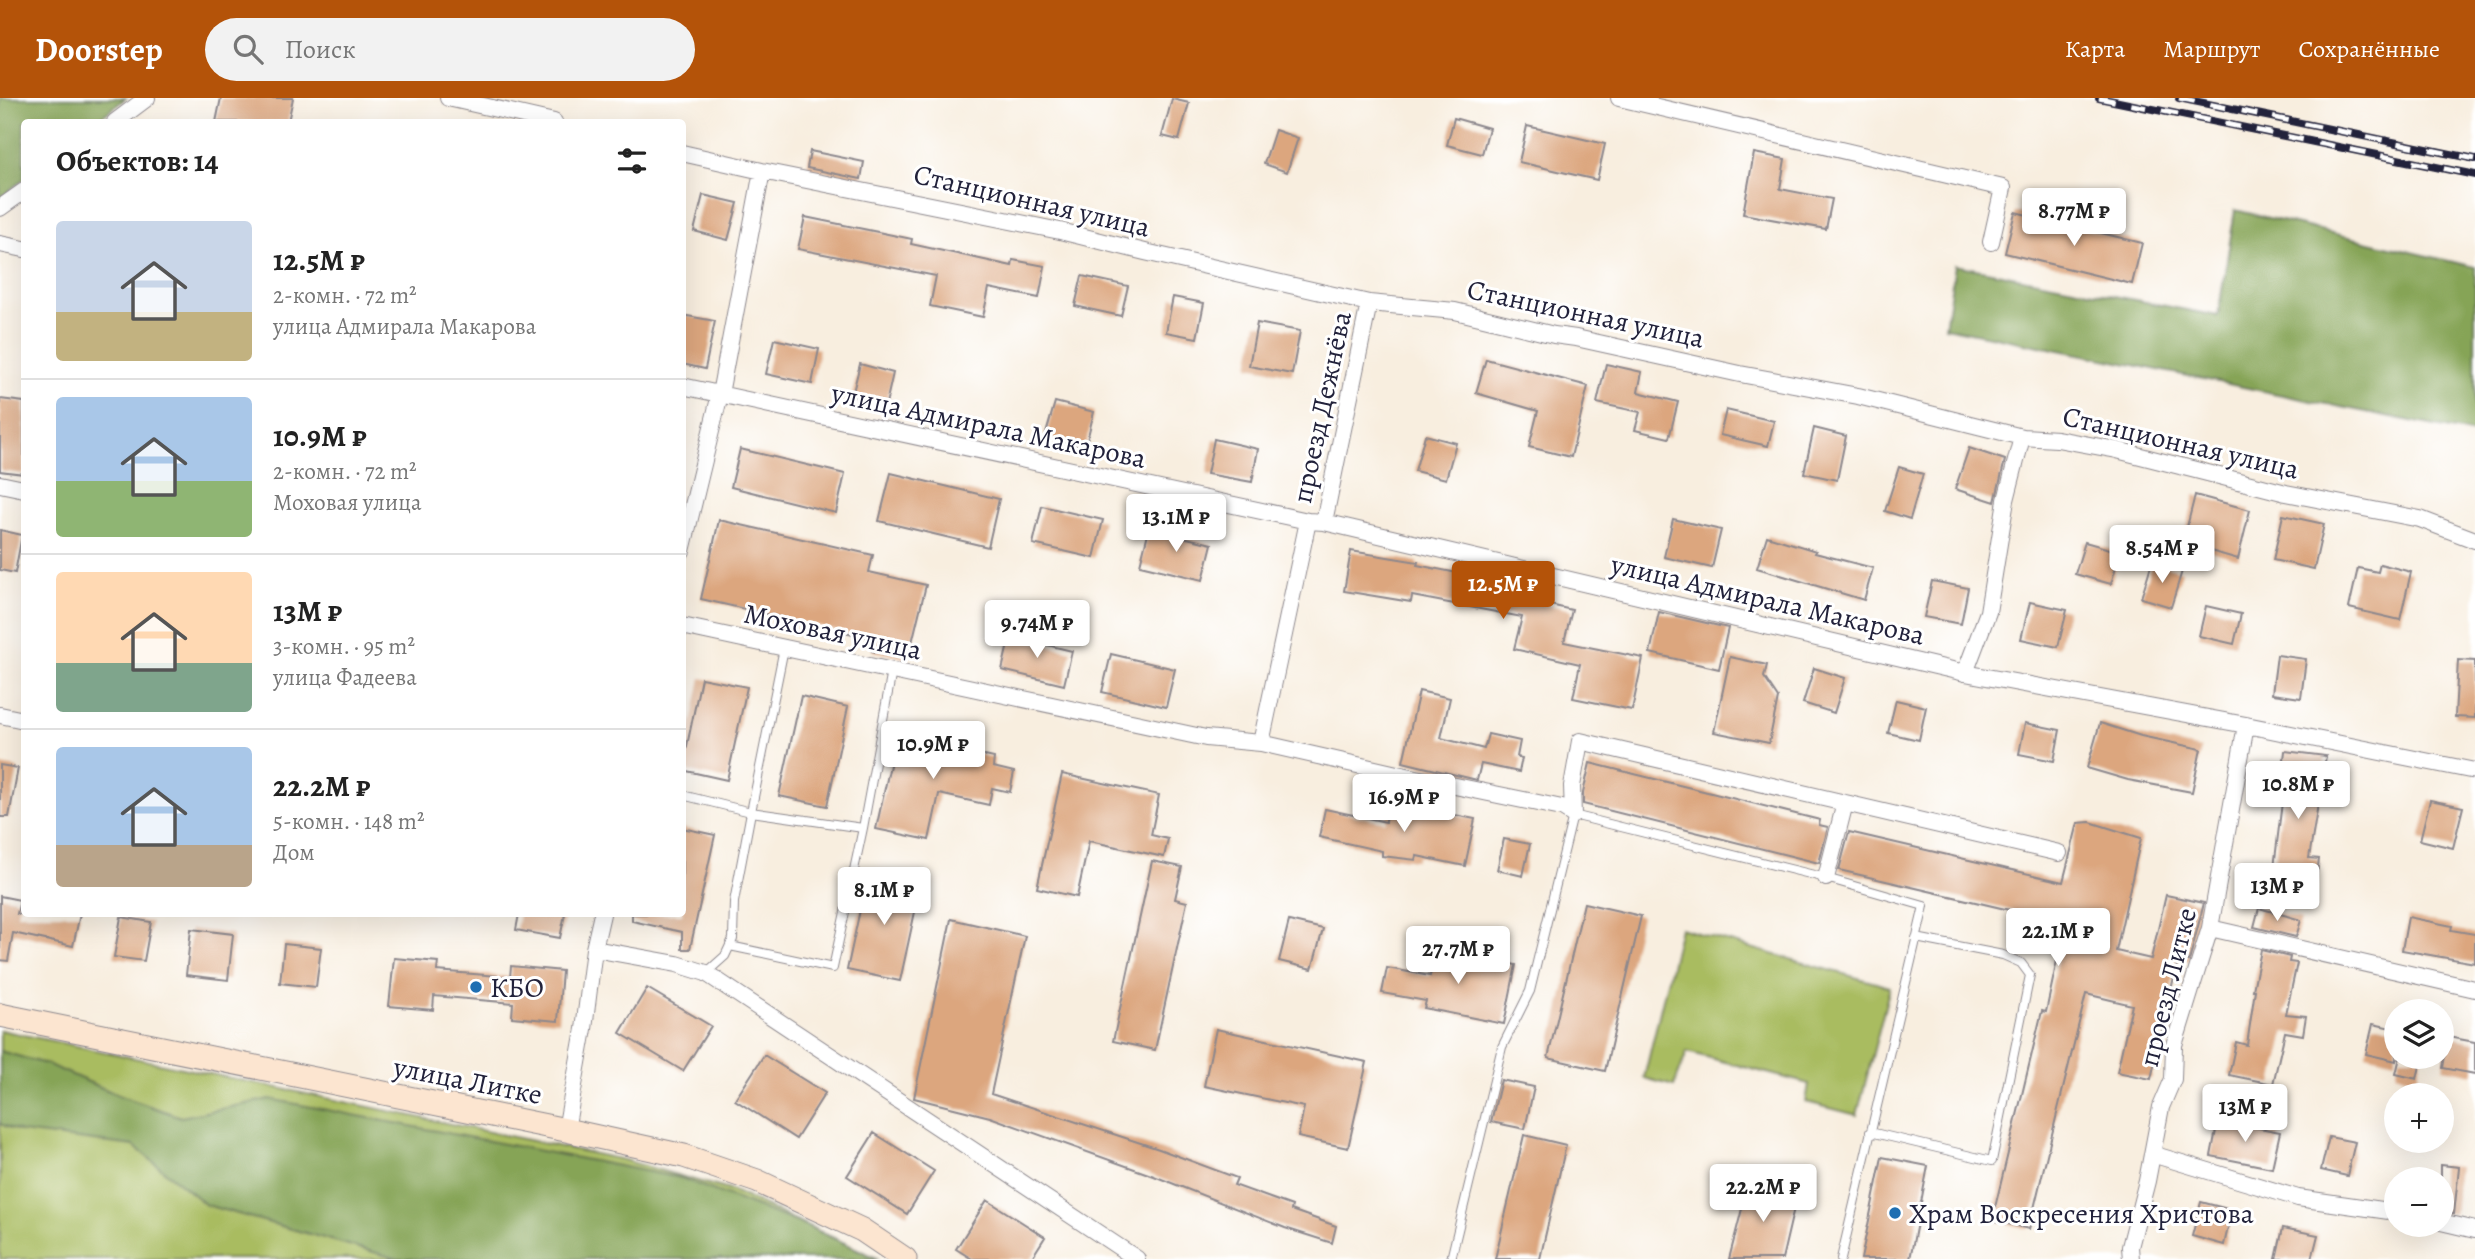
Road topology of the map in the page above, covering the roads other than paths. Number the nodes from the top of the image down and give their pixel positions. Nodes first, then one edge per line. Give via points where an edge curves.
1 (147, 98) edge
2 (448, 98) edge
3 (1619, 98) edge
4 (119, 119) edge
5 (541, 119) edge
6 (686, 154) edge
7 (762, 171) junction
8 (21, 193) edge
9 (0, 208) edge
10 (1991, 242) dead end
11 (0, 244) edge
12 (21, 248) edge
13 (1369, 303) junction
14 (686, 387) edge
15 (720, 394) junction
16 (2022, 437) junction
17 (0, 484) edge
18 (21, 488) edge
19 (1316, 521) junction
20 (686, 534) edge
21 (2475, 540) edge
22 (686, 627) edge
23 (784, 647) junction
24 (892, 670) junction
25 (1965, 673) junction
26 (0, 715) edge
27 (21, 719) edge
28 (2246, 725) junction
29 (1261, 743) junction
30 (2475, 771) edge
31 (686, 797) edge
32 (1845, 803) junction
33 (751, 812) junction
34 (1573, 815) junction
35 (863, 828) junction
36 (2059, 853) dead end
37 (1826, 878) junction
38 (601, 917) edge
39 (2210, 928) junction
40 (1916, 938) junction
41 (730, 946) junction
42 (594, 949) junction
43 (706, 973) junction
44 (2475, 989) edge
45 (0, 1015) edge
46 (566, 1130) junction
47 (1870, 1132) junction
48 (2152, 1154) junction
49 (2384, 1210) edge
50 (2454, 1225) edge
51 (2475, 1230) edge
52 (905, 1259) edge
53 (1137, 1259) edge
54 (1451, 1259) edge
55 (1841, 1259) edge
56 (2131, 1259) edge

1 - 4 street
2 - 5 street
3 - 10 street via 2003,188
6 - 7 street, Станционная улица
7 - 13 street, Станционная улица via 1048,228
7 - 15 street
8 - 9 street
11 - 12 street
13 - 16 street, Станционная улица via 1455,311 1858,396
13 - 19 street, проезд Дежнёва
14 - 15 street, улица Адмирала Макарова
15 - 19 street, улица Адмирала Макарова
15 - 20 street
16 - 21 street, Станционная улица via 2117,450 2286,493 2420,519
16 - 25 street via 2006,500 1988,612
17 - 18 street
19 - 25 street, улица Адмирала Макарова
19 - 29 street, проезд Дежнёва
22 - 23 street, Моховая улица
23 - 24 street, Моховая улица
23 - 33 lane
24 - 29 street, Моховая улица via 1206,738
24 - 35 lane
25 - 28 street, улица Адмирала Макарова
26 - 27 street
28 - 30 street, улица Адмирала Макарова
28 - 39 street, проезд Литке
29 - 34 street, Моховая улица via 1562,808
31 - 33 lane
32 - 34 street via 1580,741 1572,786
32 - 36 street
32 - 37 street
33 - 35 lane
33 - 41 lane
34 - 37 lane
34 - 54 lane via 1531,991 1502,1047
35 - 41 lane via 833,968
37 - 40 lane via 1924,906
38 - 42 street
39 - 44 street
39 - 48 street, проезд Литке via 2174,1045 2173,1079 2161,1107
40 - 47 lane
40 - 47 lane via 2003,955 2021,963 2030,975 1992,1161
41 - 43 lane
42 - 43 street
42 - 46 street
43 - 53 street
45 - 46 main road, улица Литке
46 - 52 main road, улица Литке via 684,1156 757,1181 862,1230
47 - 55 lane
48 - 49 street via 2298,1198
48 - 56 street, проезд Литке
50 - 51 street

